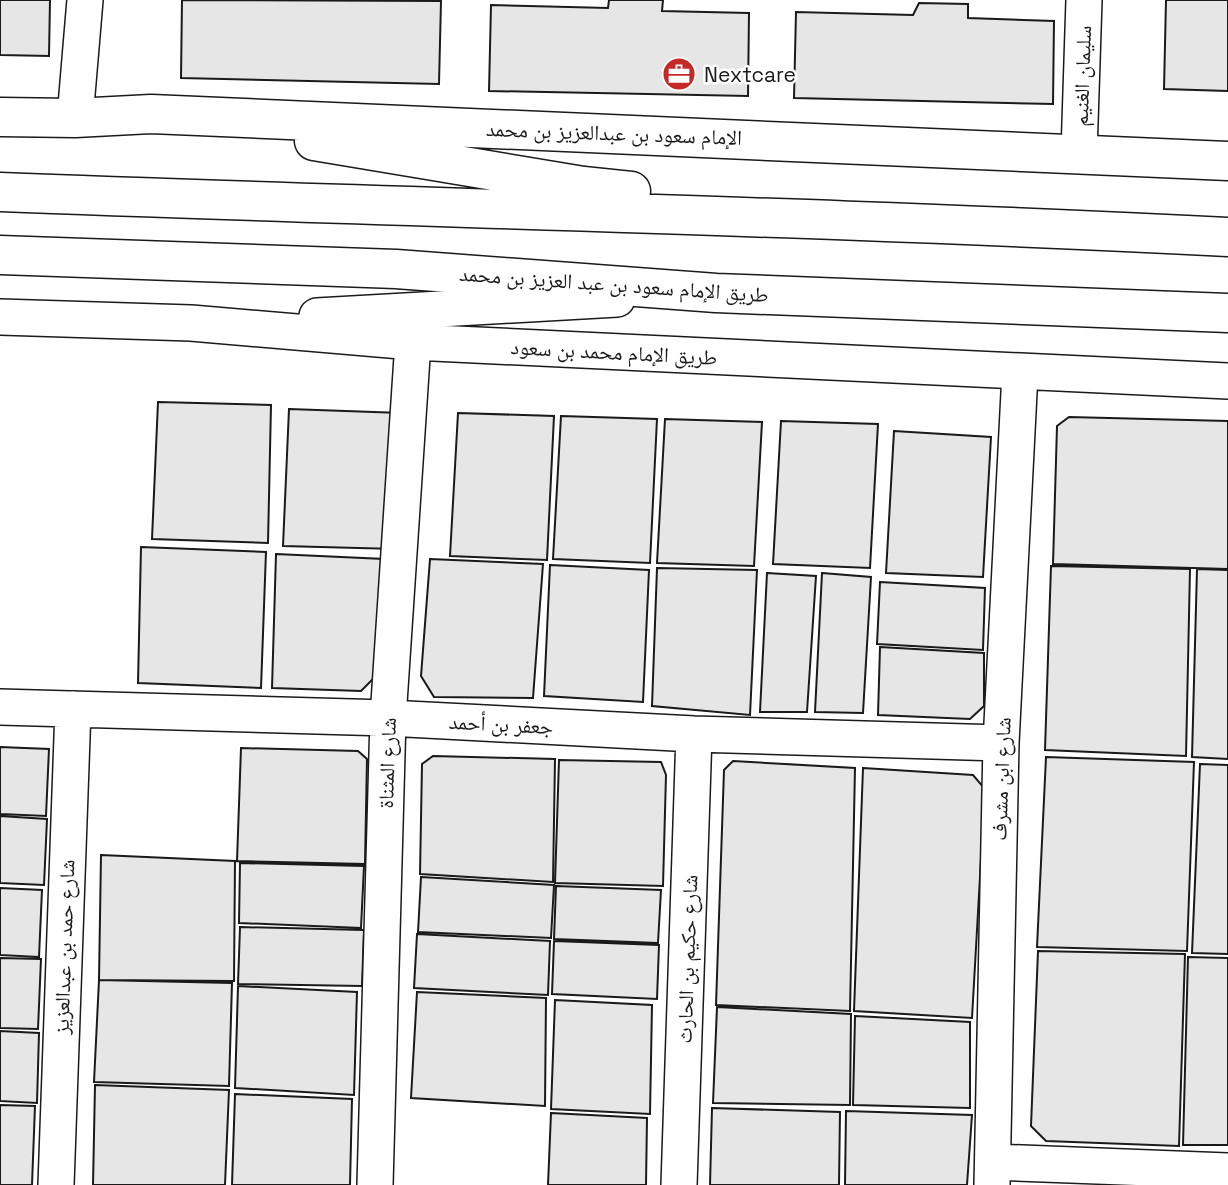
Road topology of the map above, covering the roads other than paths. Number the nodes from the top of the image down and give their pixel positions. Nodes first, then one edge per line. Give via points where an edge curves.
1 (85, 0) edge
2 (1084, 0) edge
3 (151, 114) junction
4 (0, 117) edge
5 (75, 118) junction
6 (1079, 153) junction
7 (1228, 161) edge
8 (0, 192) edge
9 (950, 223) junction
10 (1228, 237) edge
11 (0, 255) edge
12 (716, 293) junction
13 (1228, 313) edge
14 (0, 317) edge
15 (191, 323) junction
16 (413, 342) junction
17 (1020, 373) junction
18 (1228, 381) edge
19 (0, 707) edge
20 (73, 709) junction
21 (388, 718) junction
22 (694, 734) junction
23 (1001, 743) junction
24 (1228, 1171) edge
25 (992, 1174) edge
26 (56, 1185) edge
27 (375, 1185) edge
28 (679, 1185) edge

1 - 5 street
2 - 6 street, سليمان الغنيم
3 - 5 main road, الإمام سعود بن عبدالعزيز بن محمد
3 - 6 main road, الإمام سعود بن عبدالعزيز بن محمد
3 - 9 main road via 583,186
4 - 5 main road, الإمام سعود بن عبدالعزيز بن محمد
6 - 7 main road, الإمام سعود بن عبدالعزيز بن محمد
8 - 9 main road
9 - 10 main road
11 - 12 main road, طريق الإمام سعود بن عبد العزيز بن محمد via 396,269
12 - 13 main road, طريق الإمام سعود بن عبد العزيز بن محمد
12 - 15 street
14 - 15 street, طريق الإمام محمد بن سعود
15 - 16 street, طريق الإمام محمد بن سعود
16 - 17 street, طريق الإمام محمد بن سعود
16 - 21 street, شارع المثناة
17 - 18 street, طريق الإمام محمد بن سعود
17 - 23 street, شارع ابن مشرف
19 - 20 street, جعفر بن أحمد
20 - 21 street, جعفر بن أحمد
20 - 26 street, شارع حمد بن عبدالعزيز
21 - 22 street, جعفر بن أحمد
21 - 27 street, شارع المثناة
22 - 23 street, جعفر بن أحمد
22 - 28 street, شارع حكيم بن الحارث
23 - 25 street, شارع ابن مشرف
24 - 25 street

